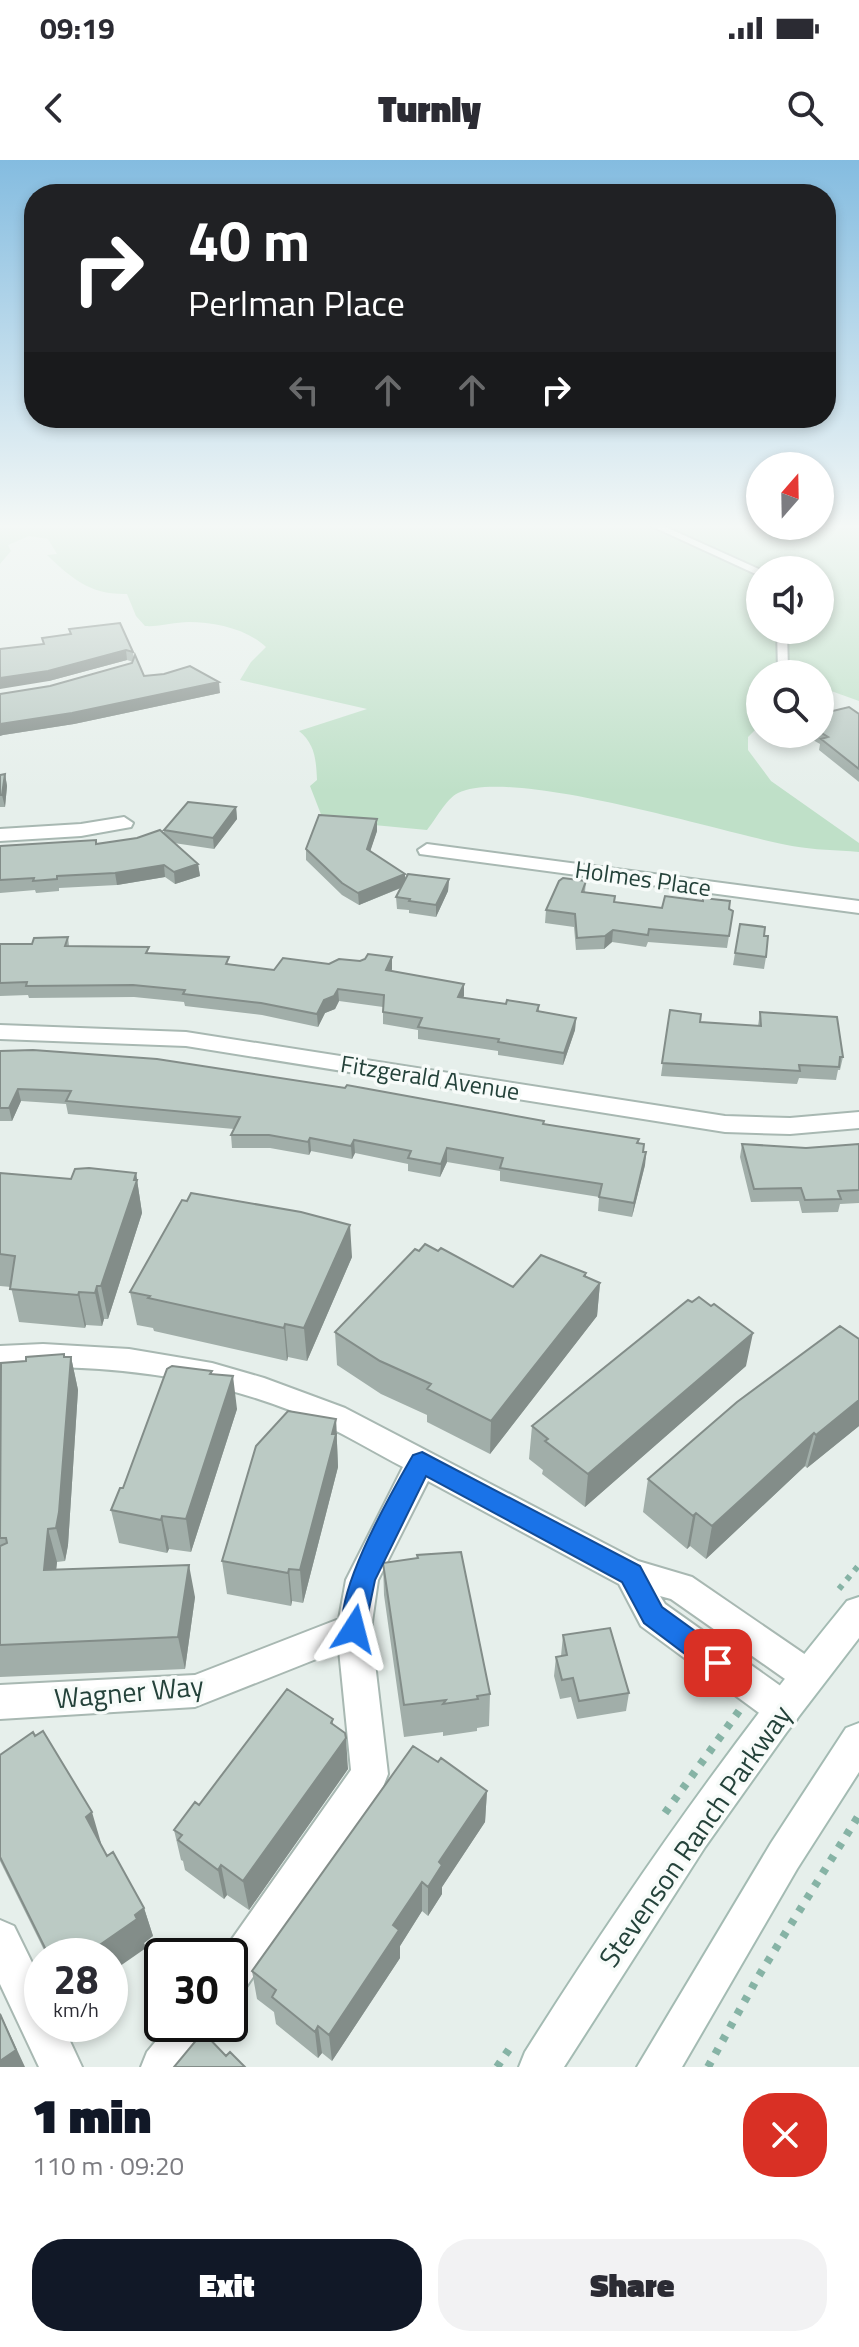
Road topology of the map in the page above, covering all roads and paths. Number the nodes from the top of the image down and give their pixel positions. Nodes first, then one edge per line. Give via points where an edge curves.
1 (124, 823) dead end
2 (0, 835) edge
3 (427, 850) dead end
4 (859, 907) edge
5 (0, 1032) edge
6 (859, 1120) edge
7 (0, 1357) edge
8 (422, 1462) junction
9 (631, 1574) junction
10 (859, 1612) edge
11 (354, 1629) junction
12 (807, 1675) junction
13 (0, 1702) edge
14 (783, 1709) junction
15 (859, 1740) edge
16 (859, 1815) edge
17 (0, 1940) edge
18 (248, 1950) edge
19 (182, 2042) edge
20 (61, 2067) edge
21 (162, 2067) edge
22 (540, 2067) edge
23 (658, 2067) edge
24 (708, 2067) edge

1 - 2 street
3 - 4 street, Holmes Place
5 - 6 street, Fitzgerald Avenue via 186,1039 725,1124
7 - 8 street via 123,1358 207,1371 287,1396
8 - 9 street
8 - 11 street via 362,1580
9 - 12 street via 680,1587
9 - 14 street via 653,1615
10 - 12 street, Stevenson Ranch Parkway
11 - 13 street, Wagner Way via 195,1691
11 - 18 street via 370,1774
12 - 14 street, Stevenson Ranch Parkway
14 - 22 street, Stevenson Ranch Parkway via 684,1847
15 - 23 street
16 - 24 path
17 - 20 street
19 - 21 street

